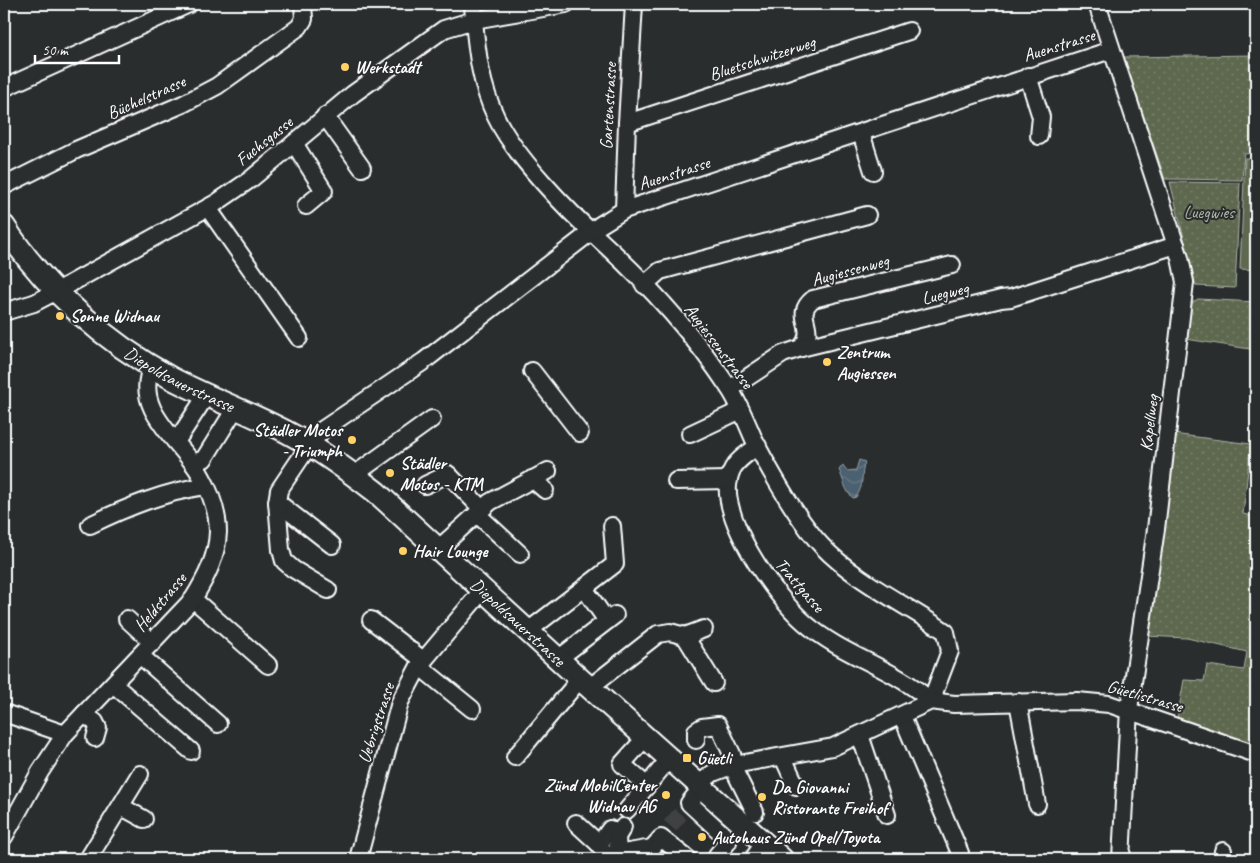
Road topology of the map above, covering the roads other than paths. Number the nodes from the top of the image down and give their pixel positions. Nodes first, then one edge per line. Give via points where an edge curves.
1 (189, 4) edge
2 (303, 4) edge
3 (473, 4) edge
4 (566, 4) edge
5 (634, 4) edge
6 (1097, 4) edge
7 (474, 20) junction
8 (909, 31) dead end
9 (1111, 50) junction
10 (1028, 76) junction
11 (4, 88) edge
12 (325, 116) junction
13 (627, 123) junction
14 (861, 133) junction
15 (1039, 136) dead end
16 (294, 143) junction
17 (362, 168) dead end
18 (873, 171) dead end
19 (4, 186) edge
20 (306, 206) dead end
21 (208, 208) junction
22 (624, 210) junction
23 (867, 215) dead end
24 (4, 226) edge
25 (591, 233) junction
26 (1176, 245) junction
27 (952, 265) dead end
28 (644, 284) junction
29 (57, 291) junction
30 (4, 312) edge
31 (299, 338) dead end
32 (801, 348) junction
33 (152, 367) junction
34 (532, 371) dead end
35 (730, 389) junction
36 (206, 396) junction
37 (235, 409) junction
38 (741, 410) junction
39 (432, 419) dead end
40 (580, 433) dead end
41 (690, 434) dead end
42 (176, 442) junction
43 (310, 446) junction
44 (758, 446) junction
45 (193, 463) junction
46 (548, 471) dead end
47 (354, 475) junction
48 (532, 479) junction
49 (729, 480) junction
50 (676, 481) dead end
51 (425, 485) dead end
52 (205, 486) junction
53 (545, 490) dead end
54 (277, 502) junction
55 (479, 511) junction
56 (90, 525) dead end
57 (612, 526) dead end
58 (332, 545) dead end
59 (437, 550) junction
60 (520, 554) dead end
61 (584, 588) junction
62 (328, 590) dead end
63 (482, 591) junction
64 (193, 599) junction
65 (128, 618) dead end
66 (371, 620) dead end
67 (704, 629) dead end
68 (528, 631) junction
69 (685, 636) junction
70 (153, 643) junction
71 (140, 656) junction
72 (558, 659) junction
73 (421, 663) junction
74 (268, 665) dead end
75 (714, 682) dead end
76 (584, 683) junction
77 (113, 684) junction
78 (930, 701) junction
79 (1018, 702) junction
80 (472, 709) dead end
81 (1129, 709) junction
82 (4, 712) edge
83 (84, 714) junction
84 (902, 716) junction
85 (218, 724) dead end
86 (65, 734) junction
87 (860, 735) junction
88 (646, 737) junction
89 (95, 738) dead end
90 (696, 740) dead end
91 (191, 751) dead end
92 (1256, 754) edge
93 (514, 757) dead end
94 (783, 757) junction
95 (670, 758) junction
96 (734, 765) junction
97 (140, 774) dead end
98 (701, 785) junction
99 (647, 786) junction
100 (796, 786) dead end
101 (1037, 804) dead end
102 (122, 806) junction
103 (627, 810) dead end
104 (754, 812) dead end
105 (887, 815) dead end
106 (144, 819) dead end
107 (576, 823) dead end
108 (616, 828) dead end
109 (4, 837) edge
110 (758, 851) edge
111 (960, 853) dead end
112 (608, 854) edge
113 (717, 855) dead end
114 (88, 859) edge
115 (358, 859) edge
116 (688, 859) edge
117 (782, 859) edge
118 (1121, 859) edge

1 - 11 street
2 - 19 street, Büchelstrasse via 304,19 299,27 217,86
3 - 7 street
4 - 7 street, Fuchsgasse
5 - 13 street, Gartenstrasse
6 - 9 street, Kapellweg
7 - 12 street, Fuchsgasse via 444,29
7 - 25 street, Augiessenstrasse via 481,76 496,118 515,149
8 - 13 street, Bluetschwitzerweg
9 - 10 street, Auenstrasse
9 - 26 street, Kapellweg
10 - 14 street, Auenstrasse
10 - 15 street via 1040,117
12 - 16 street, Fuchsgasse
12 - 17 street
13 - 22 street, Gartenstrasse
14 - 18 street
14 - 22 street, Auenstrasse
16 - 20 street via 324,190
16 - 21 street, Fuchsgasse via 251,179
21 - 29 street, Fuchsgasse
21 - 31 street
22 - 25 street, Auenstrasse
23 - 28 street via 660,272
24 - 29 main road, Diepoldsauerstrasse
25 - 28 street, Augiessenstrasse
25 - 43 street, Auenstrasse via 424,361 322,430
26 - 32 street, Luegweg via 1011,298
26 - 81 street, Kapellweg via 1185,294 1156,529
27 - 32 street, Augiessenweg via 813,299 806,304 804,311 809,333
28 - 35 street, Augiessenstrasse via 691,337
29 - 30 street, Fuchsgasse via 34,303
29 - 33 main road, Diepoldsauerstrasse via 112,340
32 - 35 street, Luegweg via 783,354
33 - 36 main road, Diepoldsauerstrasse
33 - 42 street, Heldstrasse via 146,383 147,396 158,420
34 - 40 street
35 - 38 street, Augiessenstrasse
36 - 37 main road, Diepoldsauerstrasse
36 - 42 street
37 - 43 main road, Diepoldsauerstrasse
37 - 45 street via 204,458
38 - 41 street
38 - 44 street, Augiessenstrasse
39 - 47 street
42 - 45 street, Heldstrasse
43 - 47 main road, Diepoldsauerstrasse
43 - 54 street, Auenstrasse via 280,490
44 - 49 street via 734,467
44 - 78 street, Augiessenstrasse via 821,546 851,571 946,632 950,651
45 - 52 street, Heldstrasse
46 - 48 street
47 - 59 main road, Diepoldsauerstrasse
48 - 53 street
48 - 55 street
49 - 50 street
49 - 78 street, Trattgasse via 728,498 735,522 748,550 783,601 834,645 918,690
51 - 55 street via 448,474
52 - 56 street via 132,505
52 - 64 street, Heldstrasse via 218,532 213,561
54 - 58 street
54 - 62 street via 284,561
55 - 59 street
55 - 60 street
57 - 61 street via 615,564
59 - 63 main road, Diepoldsauerstrasse
61 - 68 street
61 - 72 street via 611,618
63 - 68 main road, Diepoldsauerstrasse
63 - 73 street, Uebrigstrasse
64 - 70 street, Heldstrasse
64 - 74 street
65 - 70 street
66 - 73 street
67 - 69 street
68 - 72 main road, Diepoldsauerstrasse
69 - 75 street
69 - 76 street via 670,632 658,634
70 - 71 street, Heldstrasse
71 - 77 street, Heldstrasse
71 - 85 street
72 - 76 main road, Diepoldsauerstrasse
73 - 80 street
73 - 115 street, Uebrigstrasse via 400,702
76 - 88 main road, Diepoldsauerstrasse
76 - 93 street
77 - 83 street, Heldstrasse
77 - 91 street
78 - 79 street, Güetlistrasse via 954,704
78 - 84 street
79 - 81 street, Güetlistrasse via 1109,704
79 - 101 street
81 - 92 street, Güetlistrasse
81 - 118 street, Kapellweg
82 - 86 street
83 - 86 street, Heldstrasse
83 - 89 street via 98,728
84 - 87 street
84 - 111 street
86 - 109 street, Heldstrasse
87 - 94 street via 825,750
87 - 105 street
88 - 95 main road, Diepoldsauerstrasse
88 - 99 street via 622,764
90 - 96 street via 696,731 718,724
94 - 96 street
94 - 100 street
95 - 98 main road, Diepoldsauerstrasse
95 - 99 street
96 - 98 street via 713,773
96 - 104 street
97 - 102 street
98 - 110 main road, Diepoldsauerstrasse
98 - 113 street via 688,805 728,839
99 - 103 street
102 - 106 street
102 - 114 street
107 - 112 street
108 - 112 street
110 - 117 main road, Diepoldsauerstrasse
112 - 116 street via 652,848 666,832

